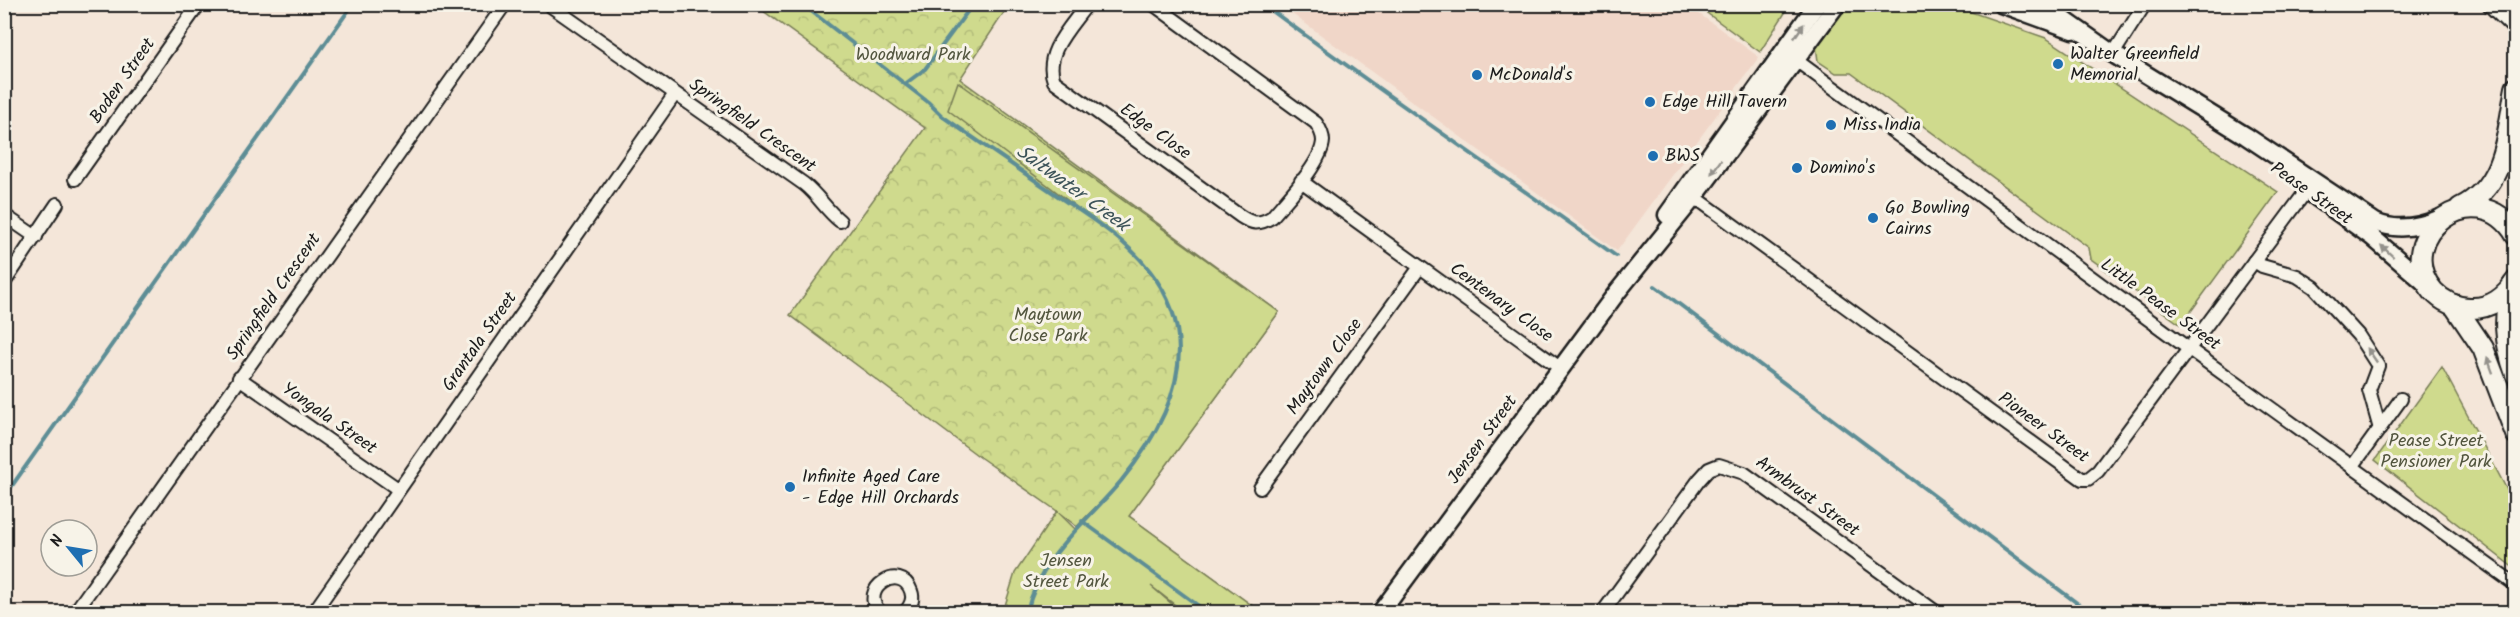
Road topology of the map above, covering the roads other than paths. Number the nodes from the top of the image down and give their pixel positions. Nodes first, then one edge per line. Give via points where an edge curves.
1 (199, 4) edge
2 (505, 4) edge
3 (548, 4) edge
4 (1087, 4) edge
5 (1153, 4) edge
6 (1817, 4) edge
7 (1837, 4) edge
8 (2001, 4) edge
9 (2042, 4) edge
10 (2145, 4) edge
11 (2488, 4) edge
12 (2516, 31) edge
13 (2085, 34) junction
14 (2113, 54) junction
15 (1791, 56) junction
16 (2516, 88) edge
17 (675, 94) junction
18 (75, 179) dead end
19 (1301, 181) junction
20 (2310, 186) junction
21 (1690, 193) junction
22 (57, 204) dead end
23 (2449, 214) junction
24 (4, 215) edge
25 (840, 221) dead end
26 (2516, 235) edge
27 (36, 237) junction
28 (2254, 261) junction
29 (1420, 267) junction
30 (4, 283) edge
31 (2514, 283) edge
32 (2432, 288) junction
33 (2454, 305) junction
34 (2189, 349) junction
35 (1560, 368) junction
36 (2516, 374) edge
37 (239, 378) junction
38 (2401, 399) dead end
39 (2380, 429) junction
40 (2516, 434) edge
41 (2352, 467) junction
42 (1260, 488) dead end
43 (398, 489) junction
44 (2516, 585) edge
45 (912, 599) junction
46 (75, 612) edge
47 (316, 612) edge
48 (880, 612) edge
49 (905, 612) edge
50 (912, 612) edge
51 (1381, 612) edge
52 (1604, 612) edge
53 (1936, 612) edge

1 - 18 street, Boden Street
2 - 37 street, Springfield Crescent
3 - 17 street, Springfield Crescent
4 - 19 street, Edge Close via 1051,58 1054,81 1251,223 1272,218
5 - 19 street, Edge Close via 1316,123 1323,140 1321,149
15 -> 6 street, Jensen Street
7 - 15 street, Jensen Street
8 - 13 street, Pease Street
9 - 13 street, Pease Street
10 - 14 street
11 - 12 street
13 - 14 street, Pease Street
14 - 20 street, Pease Street via 2246,136
15 - 21 street, Jensen Street
15 - 34 street, Little Pease Street
16 - 23 main road via 2500,164 2479,198
17 - 25 street, Springfield Crescent via 804,184
17 - 43 street, Grantala Street
19 - 29 street
20 - 23 street, Pease Street via 2384,226 2415,227
20 - 28 street, Pioneer Street
32 -> 20 street, Pease Street
21 - 34 street, Pioneer Street via 2082,479 2098,471
21 - 35 street, Jensen Street via 1639,254 1618,291
22 - 27 street
23 - 26 main road via 2474,208 2492,212
23 - 32 main road via 2431,229 2422,251 2422,267
24 - 27 street
27 - 30 street
28 - 34 street, Pioneer Street
39 -> 28 street via 2369,390 2378,366 2358,335 2305,280
29 - 35 street, Centenary Close
29 - 42 street, Maytown Close
31 - 33 main road via 2499,300 2487,306
31 - 36 main road via 2505,326
32 - 33 main road
40 -> 33 main road via 2483,348
34 - 41 street, Little Pease Street
35 - 51 street, Jensen Street
37 - 43 street, Yongala Street
37 - 46 street, Springfield Crescent
38 - 39 street
39 - 41 street
41 - 44 street, Little Pease Street
43 - 47 street, Grantala Street
45 - 48 street via 905,582 884,580 873,597
45 - 49 street
45 - 50 street
52 - 53 street, Armbrust Street via 1699,480 1719,465 1744,473

